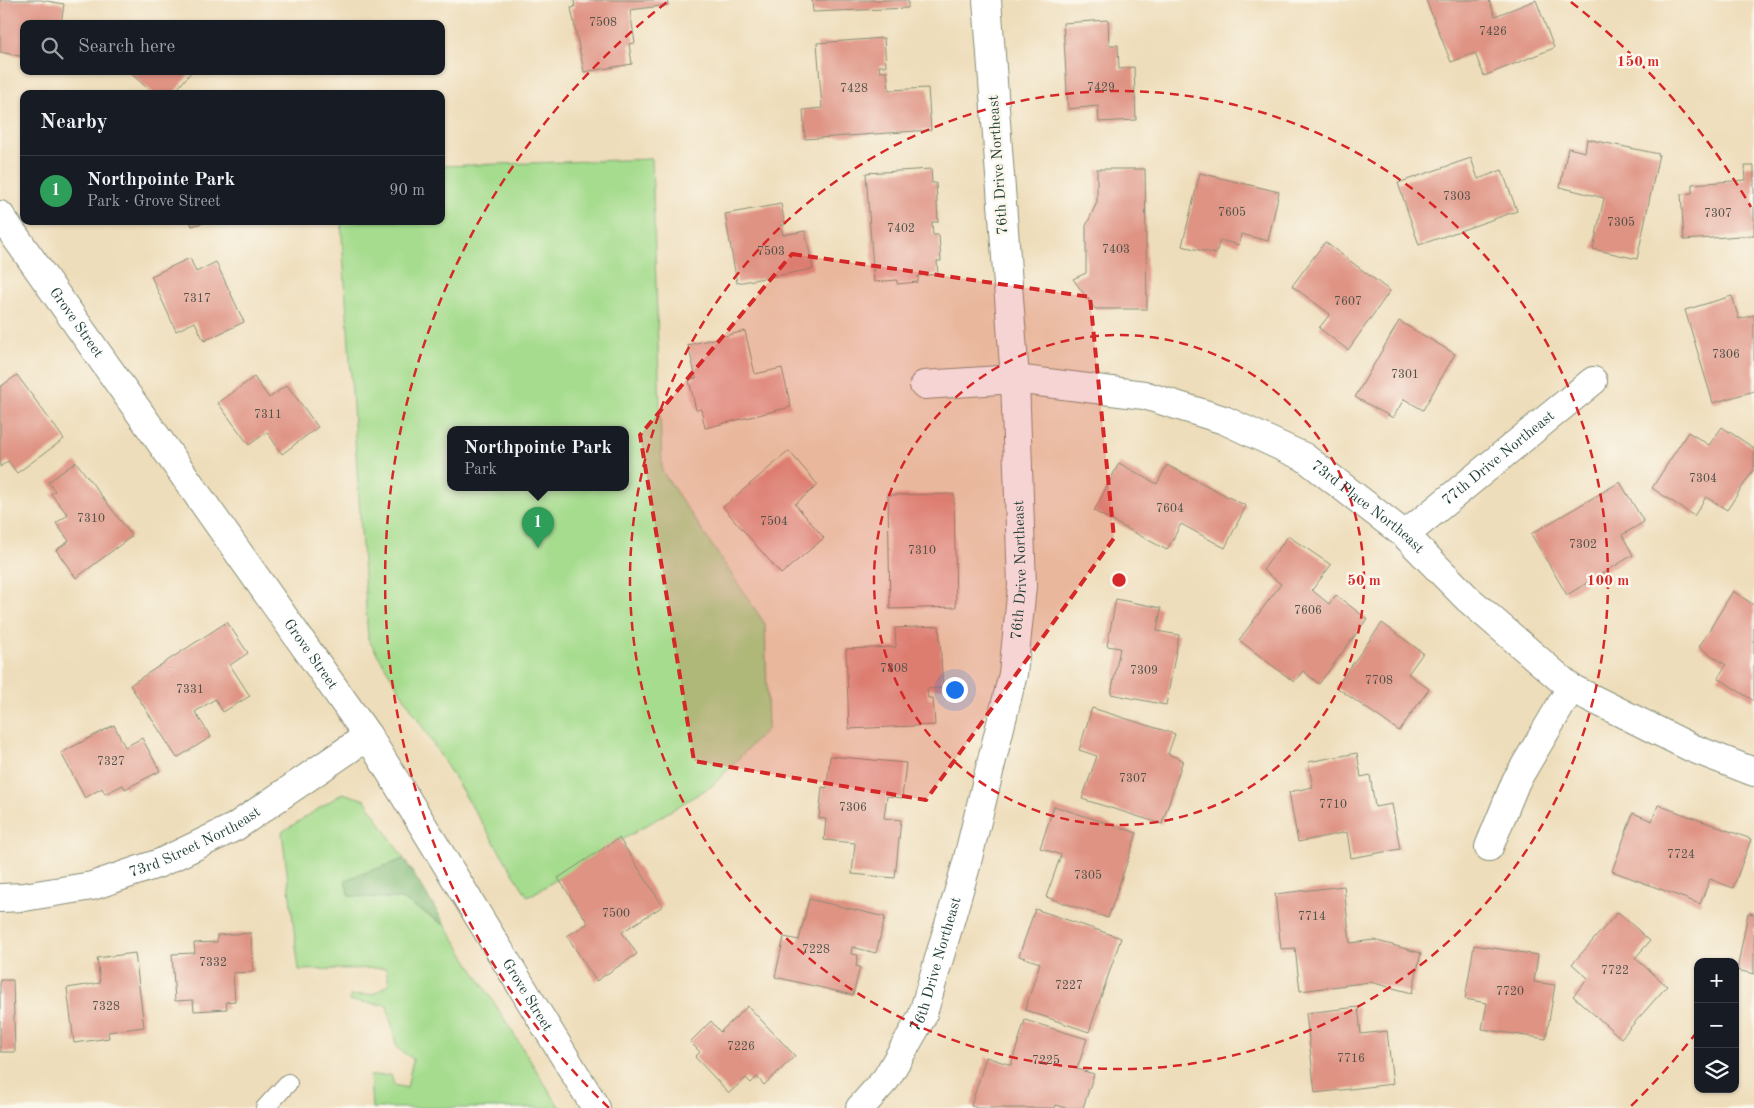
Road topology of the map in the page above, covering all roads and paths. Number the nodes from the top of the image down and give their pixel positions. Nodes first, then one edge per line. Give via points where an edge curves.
1 (987, 0) edge
2 (0, 214) edge
3 (1015, 379) junction
4 (1594, 381) dead end
5 (924, 385) dead end
6 (1405, 536) junction
7 (1571, 688) junction
8 (368, 736) junction
9 (1754, 772) edge
10 (1489, 847) dead end
11 (0, 898) edge
12 (288, 1083) dead end
13 (265, 1108) edge
14 (596, 1108) edge
15 (860, 1108) edge

1 - 3 street, 76th Drive Northeast
2 - 8 street, Grove Street
3 - 5 street, 73rd Place Northeast
3 - 6 street, 73rd Place Northeast via 1144,395 1224,420 1304,457
3 - 15 street, 76th Drive Northeast via 1022,586 1013,674 966,866 922,1017 886,1079
4 - 6 street, 77th Drive Northeast
6 - 7 street, 73rd Place Northeast via 1468,599
7 - 9 street, 73rd Place Northeast via 1692,748
7 - 10 street via 1516,781
8 - 11 street, 73rd Street Northeast via 235,827 160,863 92,886
8 - 14 street, Grove Street
12 - 13 lane

